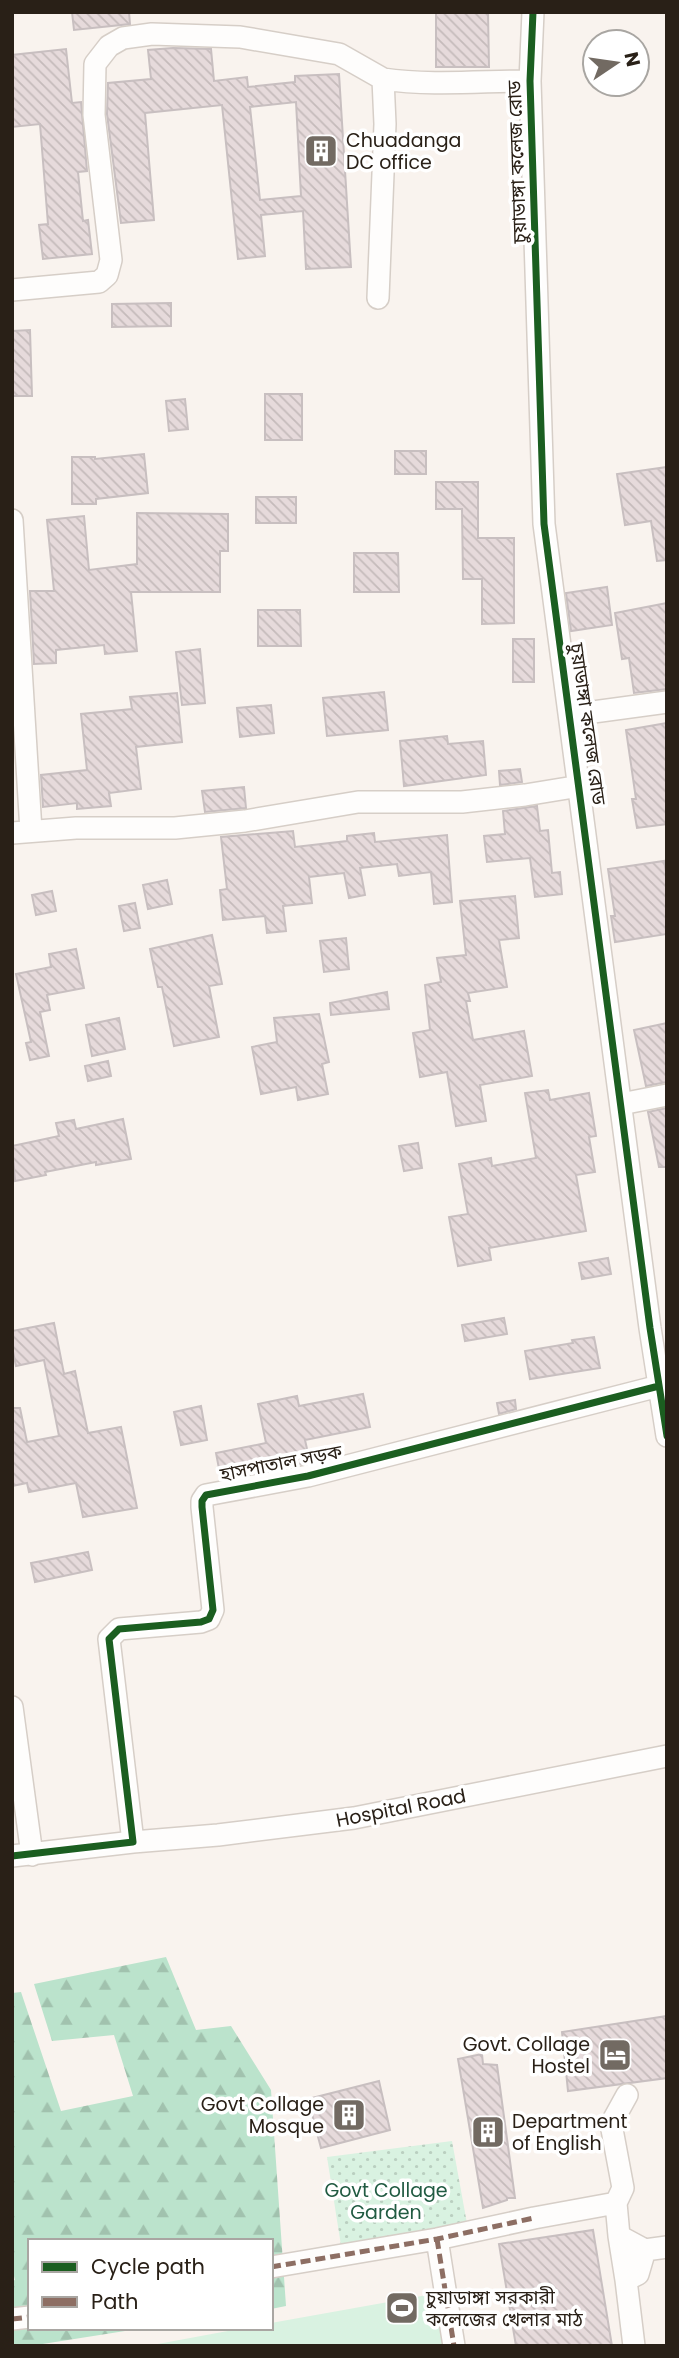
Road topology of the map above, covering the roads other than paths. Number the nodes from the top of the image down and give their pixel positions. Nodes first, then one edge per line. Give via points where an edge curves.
1 (533, 12) edge
2 (383, 79) junction
3 (530, 81) junction
4 (12, 290) edge
5 (378, 298) dead end
6 (12, 520) edge
7 (667, 702) edge
8 (571, 715) junction
9 (580, 786) junction
10 (22, 832) edge
11 (667, 1095) edge
12 (621, 1104) junction
13 (658, 1324) edge
14 (659, 1386) junction
15 (667, 1436) edge
16 (12, 1707) edge
17 (667, 1756) edge
18 (133, 1842) junction
19 (22, 1855) edge
20 (627, 2095) dead end
21 (616, 2203) junction
22 (619, 2236) junction
23 (437, 2239) junction
24 (667, 2247) edge
25 (645, 2250) junction
26 (273, 2267) edge
27 (626, 2280) junction
28 (454, 2346) edge
29 (634, 2346) edge

1 - 3 street, চুয়াডাঙ্গা কলেজ রোড
2 - 3 street via 413,83
2 - 4 street via 339,54 240,37 152,34 123,38 109,46 95,64 94,115 111,260 107,275 99,282
2 - 5 street via 386,124
3 - 8 street, চুয়াডাঙ্গা কলেজ রোড via 544,524
6 - 10 street
7 - 8 street
8 - 9 street, চুয়াডাঙ্গা কলেজ রোড
9 - 10 street via 462,802 358,802 175,828
9 - 12 street, চুয়াডাঙ্গা কলেজ রোড
11 - 12 street
12 - 13 street, চুয়াডাঙ্গা কলেজ রোড
13 - 14 street, চুয়াডাঙ্গা কলেজ রোড
14 - 15 street, চুয়াডাঙ্গা কলেজ রোড
14 - 18 street, হাসপাতাল সড়ক via 308,1476 206,1494 202,1507 213,1610 209,1619 119,1629 110,1639
16 - 19 street
17 - 18 street, Hospital Road via 354,1818
18 - 19 street
20 - 21 street via 601,2125 623,2188
21 - 22 street
21 - 23 street
22 - 25 street
22 - 27 street
23 - 26 street
23 - 28 street
24 - 25 street
25 - 27 street via 638,2274
27 - 29 street

